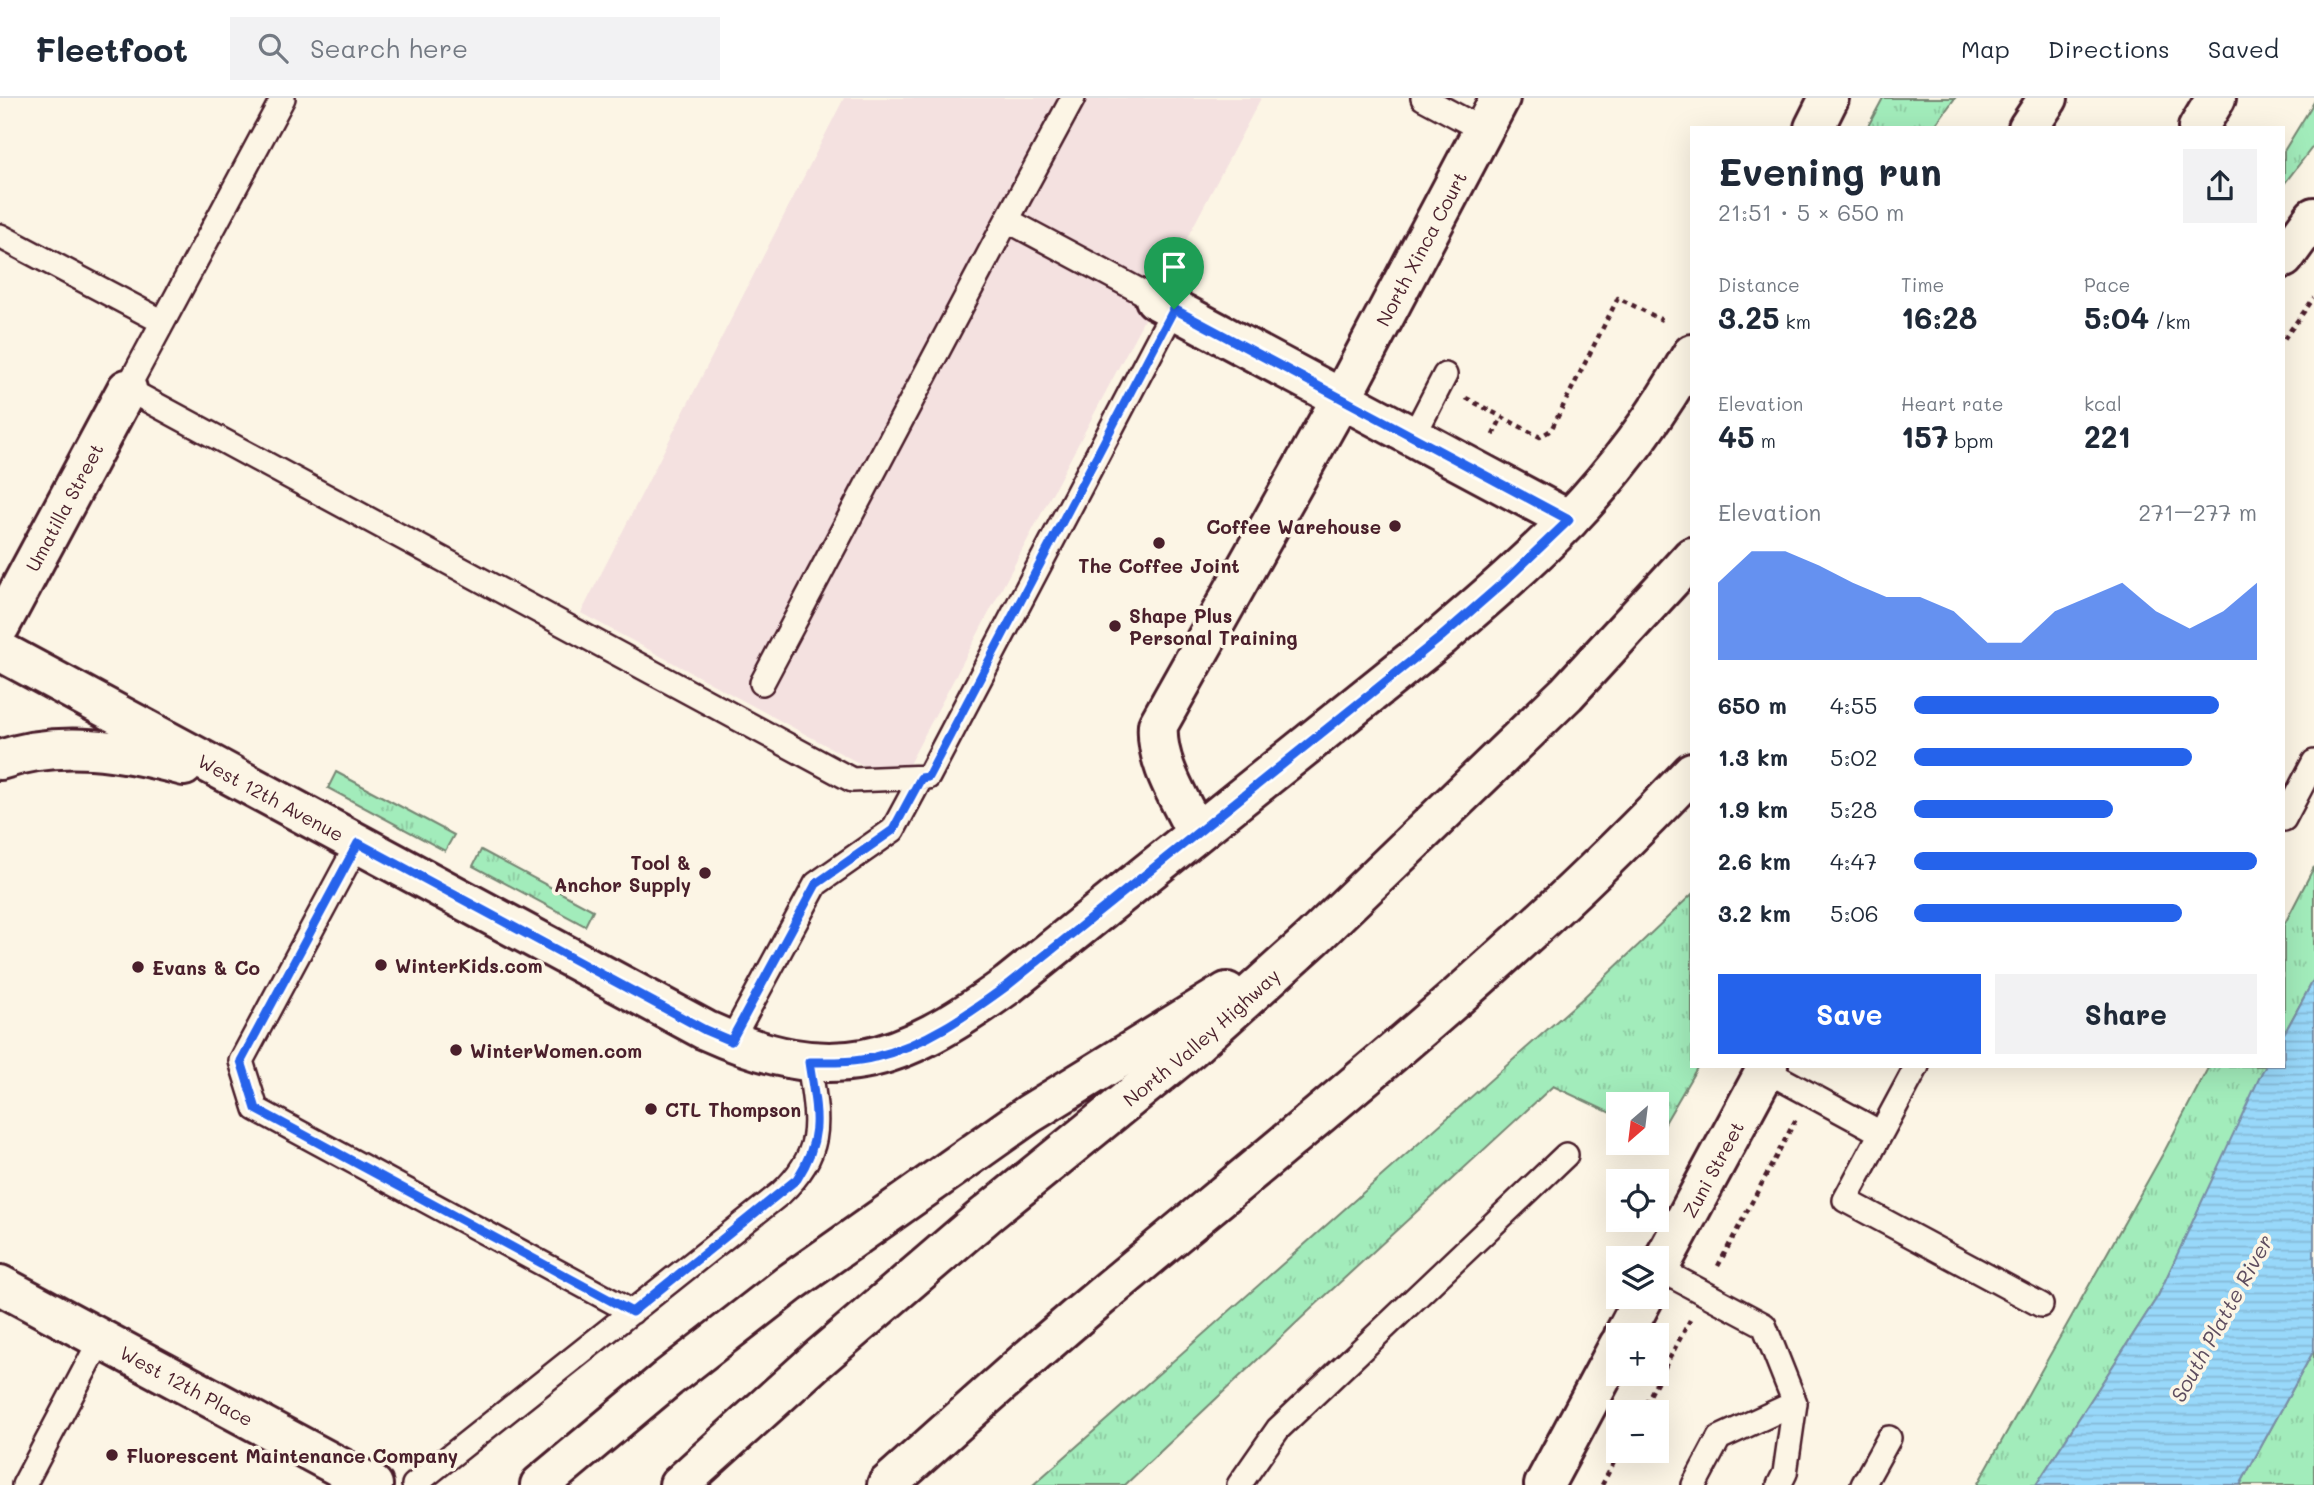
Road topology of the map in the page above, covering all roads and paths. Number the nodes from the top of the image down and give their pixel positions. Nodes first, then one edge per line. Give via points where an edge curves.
1 (283, 98) edge
2 (1073, 98) edge
3 (1423, 98) edge
4 (1829, 98) edge
5 (2048, 98) edge
6 (2216, 98) edge
7 (1491, 114) edge
8 (1815, 126) edge
9 (2029, 126) edge
10 (2199, 126) edge
11 (1007, 220) junction
12 (0, 236) edge
13 (2314, 298) edge
14 (1164, 304) junction
15 (1662, 320) dead end
16 (163, 321) junction
17 (2285, 338) edge
18 (1690, 357) edge
19 (1443, 379) joint
20 (127, 389) junction
21 (1341, 399) junction
22 (1502, 417) junction
23 (1492, 436) dead end
24 (1413, 437) junction
25 (1569, 520) junction
26 (1690, 558) edge
27 (0, 626) edge
28 (0, 651) edge
29 (762, 683) dead end
30 (0, 760) edge
31 (2314, 762) edge
32 (1690, 774) edge
33 (921, 778) junction
34 (247, 783) junction
35 (2285, 817) edge
36 (1196, 833) junction
37 (358, 843) junction
38 (1312, 939) junction
39 (731, 1041) junction
40 (809, 1062) junction
41 (1766, 1068) edge
42 (1916, 1068) edge
43 (1809, 1094) junction
44 (1881, 1133) junction
45 (1566, 1155) dead end
46 (1669, 1251) edge
47 (1669, 1283) edge
48 (0, 1285) edge
49 (1704, 1293) junction
50 (2041, 1305) dead end
51 (632, 1312) junction
52 (101, 1339) junction
53 (1606, 1369) edge
54 (1647, 1400) edge
55 (1795, 1403) junction
56 (1889, 1438) dead end
57 (1614, 1463) edge
58 (24, 1485) edge
59 (373, 1485) edge
60 (414, 1485) edge
61 (540, 1485) edge
62 (679, 1485) edge
63 (887, 1485) edge
64 (1239, 1485) edge
65 (1544, 1485) edge
66 (1602, 1485) edge
67 (1694, 1485) edge
68 (1779, 1485) edge
69 (1863, 1485) edge

1 - 16 lane
2 - 11 lane
3 - 7 lane
4 - 8 main road
5 - 9 main road
6 - 10 main road
7 - 21 main road, North Xinca Court
11 - 14 lane
11 - 29 lane
12 - 16 lane
13 - 17 path
14 - 21 main road
14 - 33 lane via 928,777
15 - 22 path via 1618,298 1551,430 1540,437
16 - 20 lane
18 - 25 main road, West 12th Avenue via 1655,415
19 - 22 path
19 - 24 lane
20 - 27 main road, Umatilla Street
20 - 33 lane via 852,780
21 - 24 main road
21 - 36 main road, North Xinca Court via 1158,725 1161,758
22 - 23 path
24 - 25 main road
25 - 36 main road, West 12th Avenue via 1441,637
26 - 38 main road, North Valley Highway via 1566,694
28 - 34 main road, West 12th Avenue
30 - 34 main road via 46,750 107,749
31 - 35 lane
32 - 63 main road via 1608,859 1471,986 1094,1302
33 - 39 lane via 893,830 816,884
34 - 37 main road, West 12th Avenue
36 - 40 main road, West 12th Avenue via 1008,985 952,1024 914,1044 874,1057
37 - 39 main road, West 12th Avenue
37 - 51 lane via 241,1061 256,1109
38 - 61 main road via 1029,1114 790,1283
38 - 62 main road, North Valley Highway via 1189,1049 816,1361
39 - 40 main road, West 12th Avenue
40 - 51 lane via 818,1123 807,1163 797,1179
41 - 43 lane
41 - 46 main road, Zuni Street
42 - 44 lane
43 - 44 lane
43 - 49 path
44 - 50 lane via 1845,1200
45 - 64 lane via 1278,1429
47 - 49 lane
48 - 52 main road, West 12th Place
49 - 54 path
49 - 55 lane via 1764,1325
51 - 60 lane
52 - 58 lane
52 - 59 main road, West 12th Place
53 - 65 main road
55 - 67 lane via 1719,1438
55 - 68 lane via 1785,1474
56 - 69 lane
57 - 66 path

